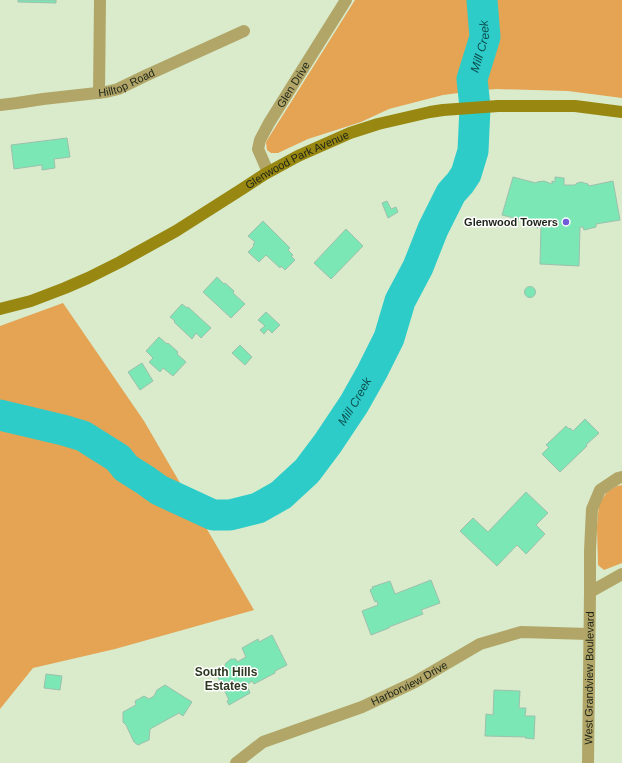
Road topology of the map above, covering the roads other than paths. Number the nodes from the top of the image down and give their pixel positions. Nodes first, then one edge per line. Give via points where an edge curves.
1 (100, 0) edge
2 (346, 0) edge
3 (244, 31) dead end
4 (100, 93) junction
5 (0, 105) edge
6 (622, 112) edge
7 (268, 172) junction
8 (0, 309) edge
9 (622, 477) edge
10 (622, 574) edge
11 (590, 592) junction
12 (589, 634) junction
13 (236, 763) edge
14 (588, 763) edge

1 - 4 street
2 - 7 street, Glen Drive via 260,140 258,149
3 - 4 street, Hilltop Road via 118,89
4 - 5 street, Hilltop Road
6 - 7 main road, Glenwood Park Avenue via 575,106 498,106 430,112 378,124 350,134
7 - 8 main road, Glenwood Park Avenue via 176,231 120,262 65,288
9 - 11 street, West Grandview Boulevard via 600,490 592,508
10 - 11 street
11 - 12 street, West Grandview Boulevard
12 - 13 street, Harborview Drive via 521,632 480,644 415,682 362,707 263,742
12 - 14 street, West Grandview Boulevard

